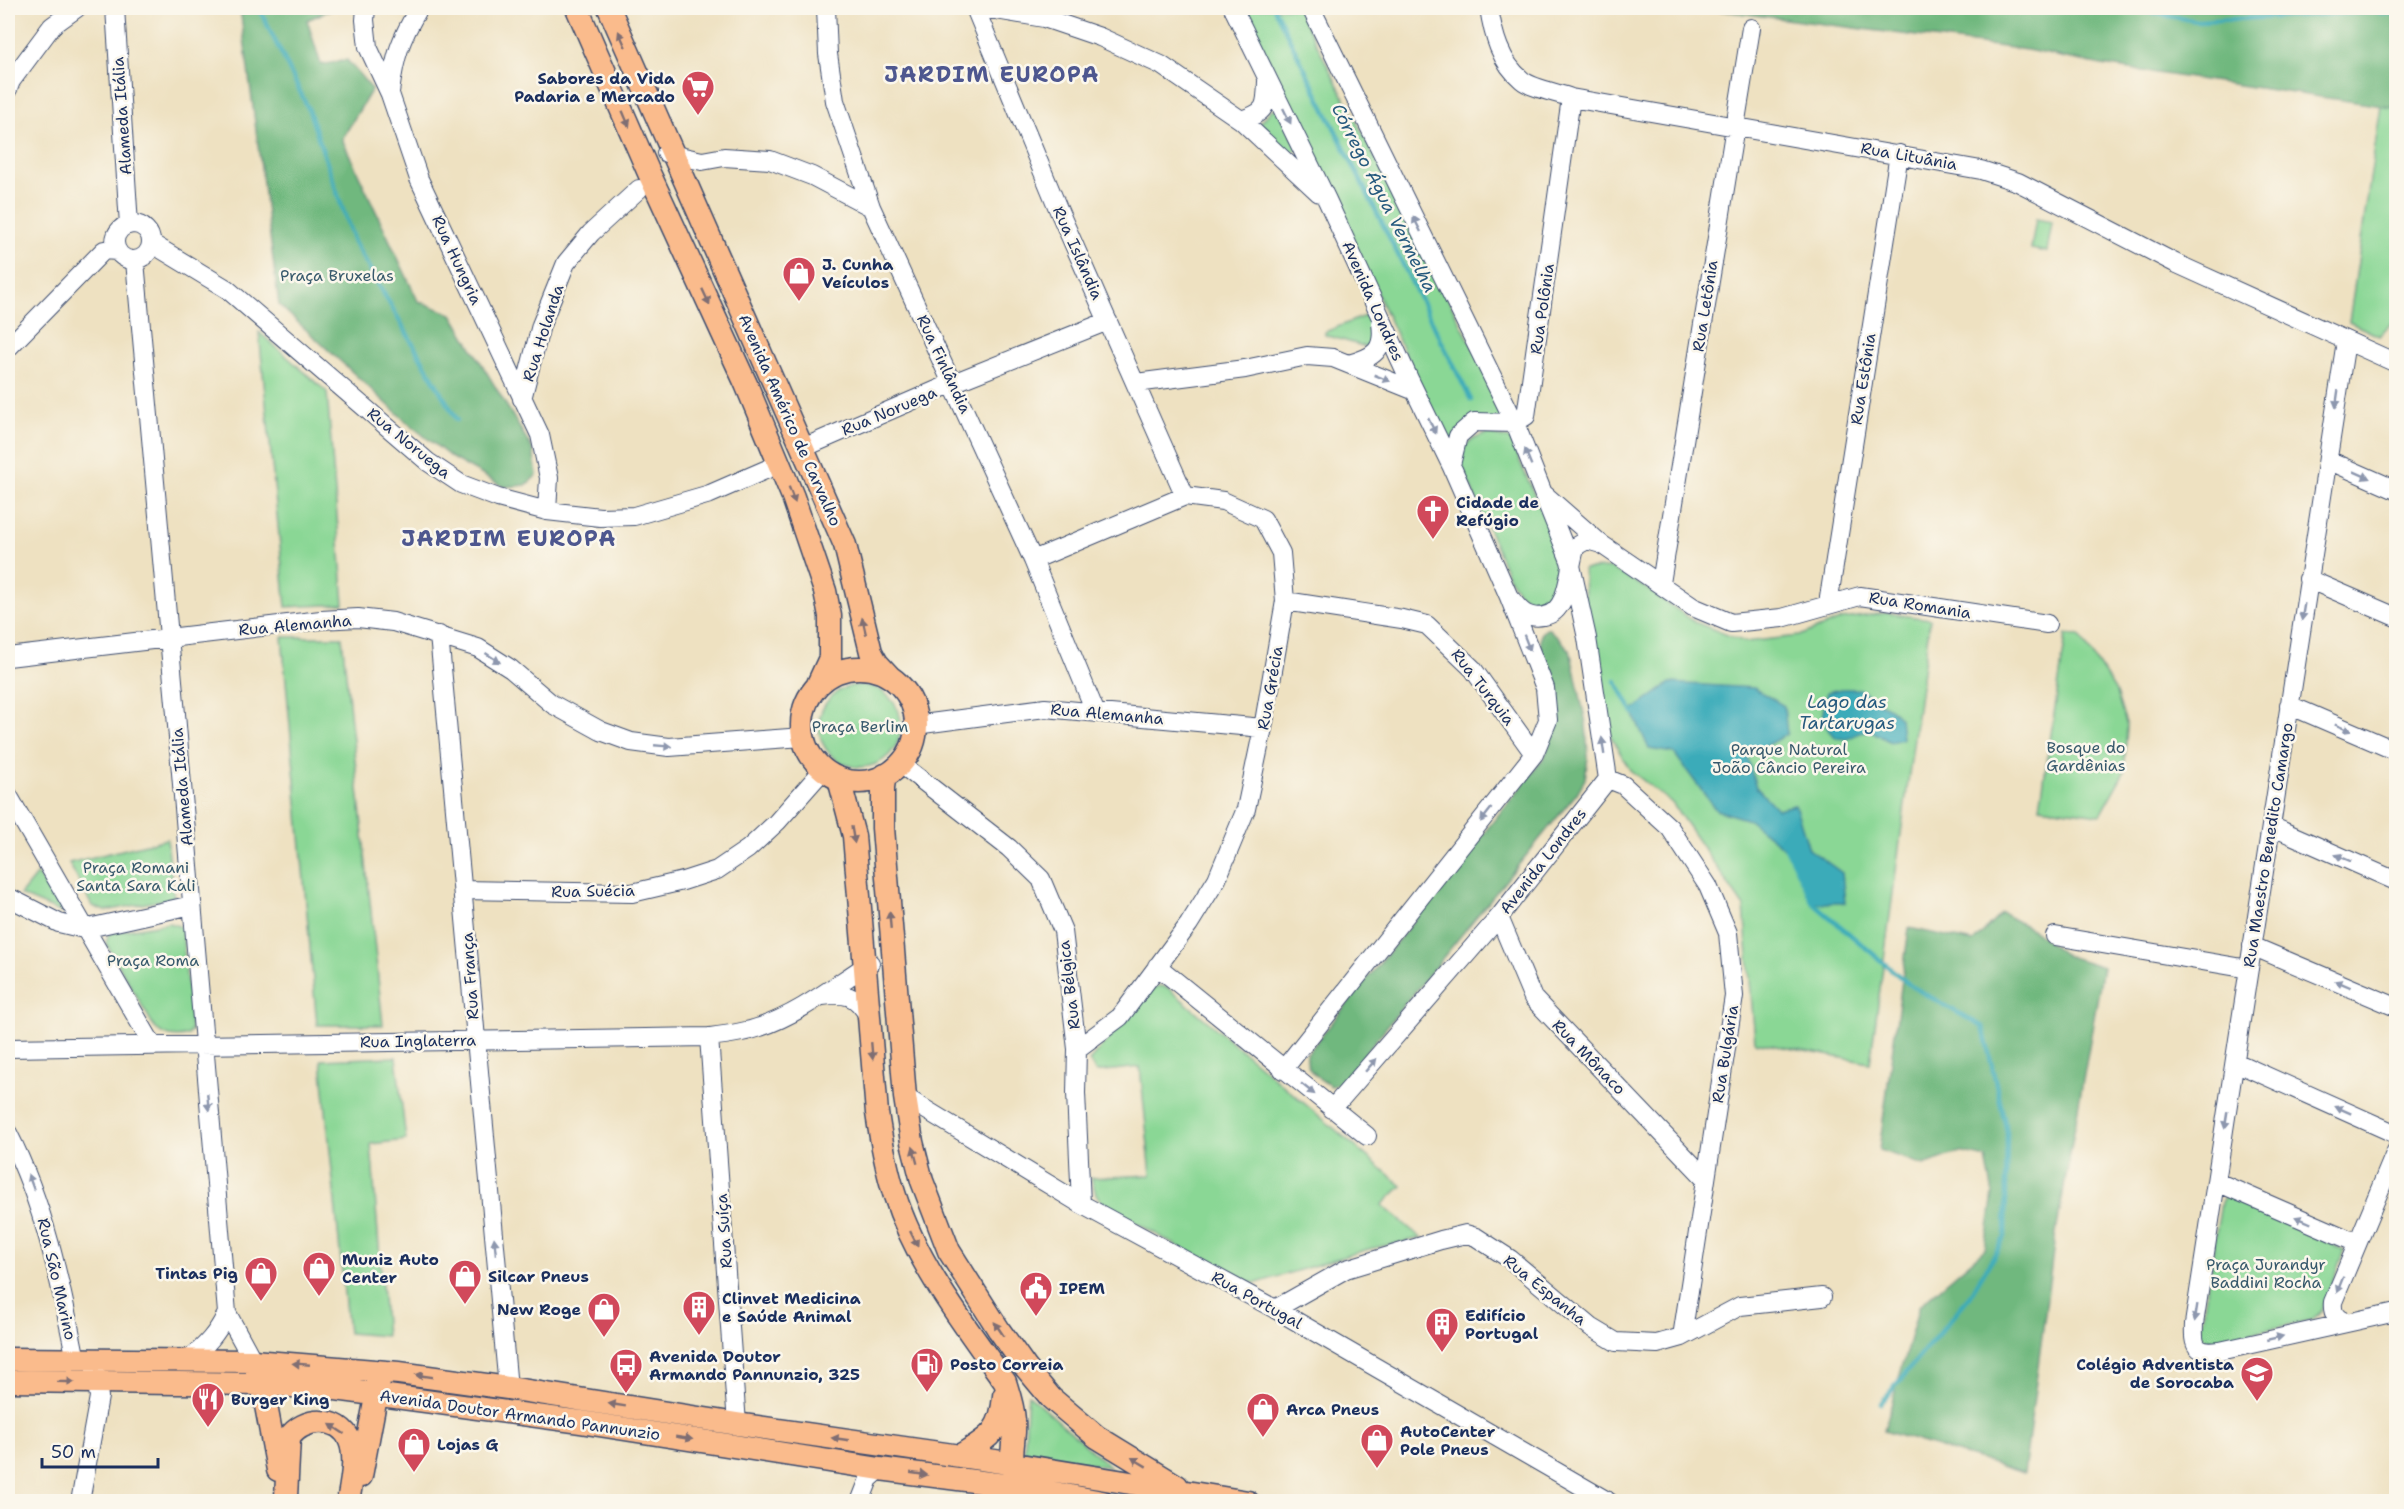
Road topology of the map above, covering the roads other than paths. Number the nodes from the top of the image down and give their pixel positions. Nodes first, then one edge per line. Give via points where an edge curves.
1 (77, 8) edge
2 (115, 8) edge
3 (366, 8) edge
4 (419, 8) edge
5 (578, 8) edge
6 (609, 8) edge
7 (826, 8) edge
8 (975, 8) edge
9 (984, 8) edge
10 (1233, 8) edge
11 (1311, 8) edge
12 (1489, 8) edge
13 (1751, 28) dead end
14 (1268, 81) junction
15 (8, 89) edge
16 (390, 94) junction
17 (1571, 98) junction
18 (1241, 120) junction
19 (1735, 125) junction
20 (1899, 154) junction
21 (673, 158) junction
22 (702, 161) junction
23 (646, 178) junction
24 (693, 199) junction
25 (1328, 200) junction
26 (871, 207) junction
27 (129, 225) junction
28 (151, 243) junction
29 (117, 251) junction
30 (135, 261) junction
31 (1380, 315) junction
32 (1108, 321) junction
33 (2346, 341) junction
34 (8, 348) edge
35 (2397, 363) edge
36 (1348, 364) junction
37 (953, 383) junction
38 (1136, 383) junction
39 (1415, 392) junction
40 (522, 399) junction
41 (1515, 423) junction
42 (803, 448) junction
43 (2328, 460) junction
44 (779, 464) junction
45 (1451, 465) junction
46 (2397, 490) edge
47 (1541, 491) junction
48 (1185, 496) junction
49 (547, 511) junction
50 (1601, 544) junction
51 (1033, 560) junction
52 (1570, 561) junction
53 (2308, 579) junction
54 (1661, 583) junction
55 (1509, 597) junction
56 (1285, 601) junction
57 (1828, 604) junction
58 (2397, 617) edge
59 (2047, 624) dead end
60 (440, 635) junction
61 (169, 638) junction
62 (8, 657) edge
63 (890, 677) junction
64 (818, 684) junction
65 (2289, 705) junction
66 (1095, 711) junction
67 (915, 725) junction
68 (1263, 728) junction
69 (803, 737) junction
70 (2397, 751) edge
71 (1534, 754) junction
72 (893, 770) junction
73 (831, 774) junction
74 (1608, 779) junction
75 (8, 795) edge
76 (2271, 826) junction
77 (2397, 881) edge
78 (463, 890) junction
79 (8, 897) edge
80 (192, 905) junction
81 (1499, 917) junction
82 (84, 929) junction
83 (2055, 936) dead end
84 (2252, 946) junction
85 (1157, 966) junction
86 (2249, 969) junction
87 (873, 976) junction
88 (840, 993) junction
89 (820, 996) junction
90 (2397, 1007) edge
91 (868, 1016) junction
92 (709, 1037) junction
93 (475, 1040) junction
94 (203, 1043) junction
95 (152, 1044) junction
96 (8, 1048) edge
97 (1077, 1050) junction
98 (2235, 1062) junction
99 (1283, 1070) junction
100 (905, 1097) junction
101 (1332, 1109) junction
102 (8, 1133) edge
103 (2397, 1134) edge
104 (1367, 1136) dead end
105 (2397, 1151) edge
106 (1706, 1179) junction
107 (2217, 1182) junction
108 (1081, 1204) junction
109 (2357, 1243) junction
110 (1822, 1297) dead end
111 (1275, 1309) junction
112 (2397, 1311) edge
113 (227, 1313) junction
114 (2346, 1322) junction
115 (1682, 1337) junction
116 (8, 1359) edge
117 (83, 1360) junction
118 (188, 1360) junction
119 (253, 1361) junction
120 (381, 1371) junction
121 (8, 1381) edge
122 (98, 1382) junction
123 (1005, 1382) junction
124 (262, 1384) junction
125 (508, 1388) junction
126 (377, 1394) junction
127 (737, 1424) junction
128 (960, 1455) junction
129 (1011, 1463) junction
130 (880, 1468) junction
131 (1028, 1488) junction
132 (1189, 1493) junction
133 (286, 1499) edge
134 (1089, 1500) edge
135 (80, 1502) edge
136 (348, 1502) edge
137 (355, 1502) edge
138 (860, 1502) edge
139 (1248, 1502) edge
140 (1609, 1502) edge

1 - 15 street via 52,26
2 - 27 street, Alameda Itália
3 - 16 street, Rua Hungria via 368,47
4 - 16 street via 394,58
5 -> 23 main road, Avenida Américo de Carvalho
21 -> 6 main road, Avenida Américo de Carvalho
7 - 26 street, Rua Finlândia via 835,101
8 - 32 street, Rua Islândia
9 - 18 street via 1044,18 1100,37 1161,64
10 - 14 street, Avenida Londres
41 -> 11 street
12 - 17 street, Rua Lituânia via 1493,35 1505,61 1522,81
13 - 19 street, Rua Letônia
14 - 18 street via 1266,105 1258,115
14 -> 25 street, Avenida Londres
16 - 40 street, Rua Hungria via 419,179
17 - 19 street, Rua Lituânia
17 - 41 street, Rua Polônia via 1529,404 1526,417
18 - 25 street
19 - 20 street, Rua Lituânia
19 - 54 street, Rua Letônia
20 - 33 street, Rua Lituânia via 1981,170 2018,182 2175,263
20 - 57 street, Rua Estônia
21 - 22 street
21 - 23 main road via 675,175 659,181
21 - 24 main road, Avenida Américo de Carvalho
22 - 24 street via 693,177
22 - 26 street via 724,157 770,160 812,176
23 - 40 street, Rua Holanda via 566,263 542,325
23 -> 44 main road, Avenida Américo de Carvalho via 746,384
24 - 42 main road, Avenida Américo de Carvalho
25 - 31 street, Avenida Londres
26 - 37 street, Rua Finlândia
27 - 28 street via 144,228
27 - 29 street via 119,230 115,240
28 - 30 street via 145,257
28 - 49 street, Rua Noruega via 227,289 461,484
29 - 30 street via 124,259
29 - 34 street via 104,250
30 - 61 street, Alameda Itália
31 - 36 street via 1383,340 1377,351
31 - 39 street, Avenida Londres
32 - 37 street, Rua Noruega
32 - 38 street, Rua Islândia
33 - 35 street, Rua Lituânia
33 -> 43 street, Rua Maestro Benedito Camargo
36 - 38 street via 1333,358 1307,356 1245,369
36 -> 39 street
37 - 42 street, Rua Noruega
37 - 51 street, Rua Finlândia
38 - 48 street, Rua Islândia
39 -> 45 street, Avenida Londres
40 - 49 street, Rua Hungria via 540,435 549,478
41 - 45 street via 1474,422 1458,436
47 -> 41 street
63 -> 42 main road, Avenida Américo de Carvalho via 871,652 845,545
43 -> 46 street
43 - 53 street, Rua Maestro Benedito Camargo
44 - 49 street, Rua Noruega via 710,494 634,516
44 -> 64 main road, Avenida Américo de Carvalho via 831,616 830,658
45 - 55 street, Avenida Londres
47 - 50 street, Rua Romania
47 - 52 street
48 - 51 street
48 - 56 street, Rua Grécia via 1223,501 1263,519 1281,553
50 - 52 street via 1587,540 1575,546
50 - 54 street, Rua Romania
51 - 66 street, Rua Finlândia
52 - 55 street, Avenida Londres via 1564,601 1549,615 1523,613
74 -> 52 street via 1587,638
53 - 58 street
53 -> 65 street, Rua Maestro Benedito Camargo
54 - 57 street, Rua Romania via 1693,607 1731,623 1782,618
55 -> 71 street, Avenida Londres via 1545,688 1548,720
56 - 68 street, Rua Grécia
56 - 71 street, Rua Turquia via 1428,625 1473,669
57 - 59 street, Rua Romania via 1860,596
60 - 61 street, Rua Alemanha via 393,622 358,618
60 -> 69 street, Rua Alemanha via 478,648 511,669 552,704 601,731 631,742 669,747
60 - 78 street, Rua França
61 - 62 street, Rua Alemanha
61 - 80 street, Alameda Itália
63 - 64 main road via 881,671 853,668 840,670
63 - 67 main road via 910,701
64 - 69 main road via 807,700
65 -> 70 street
65 - 76 street, Rua Maestro Benedito Camargo
66 - 67 street, Rua Alemanha via 1045,708
66 - 68 street, Rua Alemanha
67 - 72 main road via 910,753
68 - 85 street, Rua Grécia via 1246,809 1217,879
69 - 73 main road via 809,753
71 -> 99 street, Avenida Londres
72 - 73 main road via 862,782
87 -> 72 main road via 883,787
72 - 97 street, Rua Bélgica via 1009,848 1041,879 1063,931
73 - 78 street, Rua Suécia via 748,849 717,870 683,881 632,893
73 -> 87 main road via 854,836
74 - 81 street, Avenida Londres
74 - 106 street, Rua Bulgária via 1623,785 1670,828 1708,886 1728,933 1734,996
75 - 82 street
77 -> 76 street
76 - 84 street, Rua Maestro Benedito Camargo
78 - 93 street, Rua França
79 - 82 street via 59,923
80 - 82 street
80 - 94 street, Alameda Itália
101 -> 81 street, Avenida Londres
81 - 106 street, Rua Mônaco via 1533,998
82 - 95 street
83 - 86 street
84 - 86 street, Rua Maestro Benedito Camargo
90 -> 84 street
85 - 97 street, Rua Grécia via 1120,1017
85 - 99 street
86 - 98 street, Rua Maestro Benedito Camargo
87 - 88 street, Rua Inglaterra
87 - 89 street, Rua Inglaterra
87 - 91 main road
87 - 100 main road
88 - 89 street, Rua Inglaterra
88 - 91 street via 857,1000
89 - 92 street, Rua Inglaterra via 762,1027
91 -> 123 main road via 877,1113 895,1195 929,1270
92 - 93 street, Rua Inglaterra
92 - 127 street, Rua Suíça
93 - 94 street, Rua Inglaterra
125 -> 93 street, Rua França
94 - 95 street, Rua Inglaterra
94 -> 113 street, Alameda Itália
95 - 96 street, Rua Inglaterra
97 - 108 street, Rua Bélgica
103 -> 98 street
98 -> 107 street, Rua Maestro Benedito Camargo
99 -> 101 street
100 - 108 street, Rua Portugal
132 -> 100 main road via 1097,1437 1051,1398 1026,1368 949,1251 922,1181
101 - 104 street
117 -> 102 street, Rua São Marino via 49,1233 26,1168
105 - 109 street
106 - 115 street, Rua Bulgária
109 -> 107 street
107 -> 114 street, Rua Maestro Benedito Camargo via 2194,1324 2193,1342 2198,1348 2220,1351
108 - 111 street, Rua Portugal
109 -> 114 street via 2333,1302 2335,1315
110 - 115 street, Rua Espanha via 1740,1306
111 - 115 street, Rua Espanha via 1346,1269 1466,1234 1510,1259 1591,1327 1616,1342 1657,1344
111 - 140 street, Rua Portugal
112 - 114 street
113 - 118 street via 219,1331
113 - 119 street, Alameda Itália
116 - 117 main road, Avenida Doutor Armando Pannunzio
117 - 118 main road, Avenida Doutor Armando Pannunzio
117 - 122 street, Rua São Marino
118 - 119 main road, Avenida Doutor Armando Pannunzio
120 -> 119 main road, Avenida Doutor Armando Pannunzio
119 - 124 main road
125 -> 120 main road, Avenida Doutor Armando Pannunzio
120 - 126 main road
121 -> 122 main road, Avenida Doutor Armando Pannunzio
122 - 124 main road, Avenida Doutor Armando Pannunzio
122 - 135 street via 99,1397
123 - 128 main road via 1002,1417 995,1430
123 - 129 main road via 1015,1422
124 - 126 main road, Avenida Doutor Armando Pannunzio
124 - 133 main road
127 -> 125 main road, Avenida Doutor Armando Pannunzio
126 -> 130 main road, Avenida Doutor Armando Pannunzio
126 - 137 main road
128 -> 127 main road, Avenida Doutor Armando Pannunzio
128 - 129 main road, Avenida Doutor Armando Pannunzio
129 - 131 main road via 1018,1479
129 - 132 main road, Avenida Doutor Armando Pannunzio
130 -> 131 main road, Avenida Doutor Armando Pannunzio
130 - 138 street via 869,1479
131 - 134 main road, Avenida Doutor Armando Pannunzio
132 - 139 main road, Avenida Doutor Armando Pannunzio
136 -> 133 main road via 354,1472 351,1441 335,1426 322,1422 310,1422 289,1438

